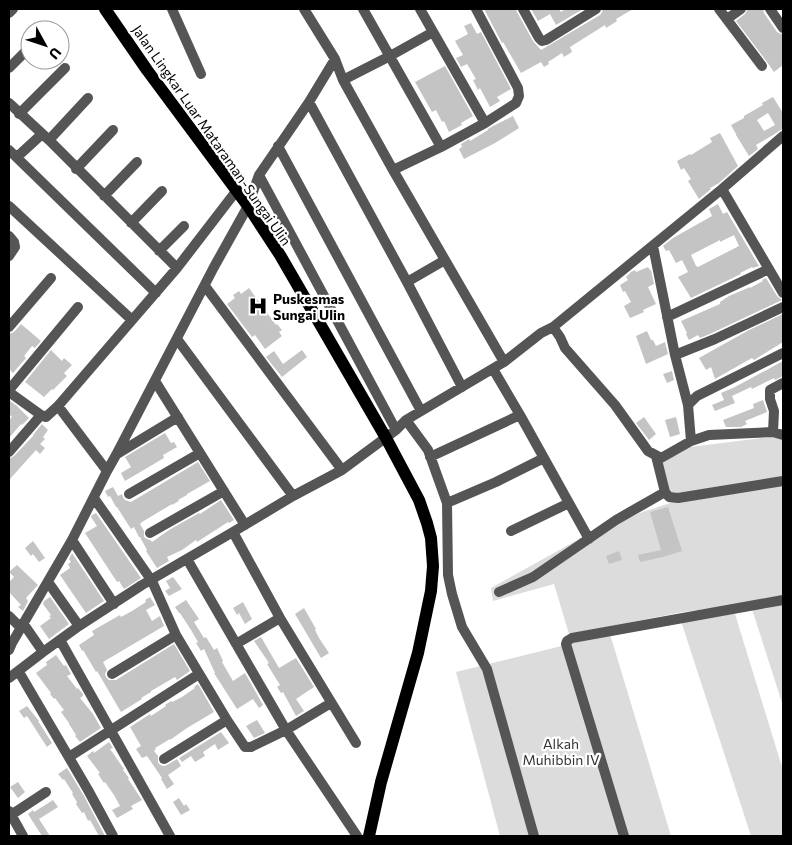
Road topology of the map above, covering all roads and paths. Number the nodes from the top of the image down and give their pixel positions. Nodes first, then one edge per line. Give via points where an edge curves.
1 (13, 9) edge
2 (105, 9) edge
3 (172, 9) edge
4 (304, 9) edge
5 (363, 9) edge
6 (420, 9) edge
7 (476, 9) edge
8 (523, 9) edge
9 (596, 9) edge
10 (719, 9) edge
11 (741, 9) edge
12 (770, 9) edge
13 (9, 13) edge
14 (727, 20) junction
15 (783, 28) edge
16 (433, 32) junction
17 (390, 56) junction
18 (20, 57) edge
19 (335, 59) junction
20 (762, 66) dead end
21 (9, 68) edge
22 (63, 70) edge
23 (201, 74) dead end
24 (343, 80) junction
25 (88, 98) dead end
26 (309, 102) junction
27 (9, 103) edge
28 (19, 114) junction
29 (484, 122) junction
30 (113, 130) dead end
31 (783, 136) edge
32 (45, 137) junction
33 (278, 146) junction
34 (441, 146) junction
35 (9, 150) edge
36 (17, 157) junction
37 (137, 162) dead end
38 (76, 169) junction
39 (393, 170) junction
40 (259, 175) junction
41 (722, 188) junction
42 (236, 190) junction
43 (162, 191) dead end
44 (104, 196) junction
45 (9, 206) edge
46 (248, 206) junction
47 (132, 223) junction
48 (184, 226) dead end
49 (9, 236) edge
50 (653, 246) junction
51 (159, 251) junction
52 (9, 256) edge
53 (445, 260) junction
54 (176, 268) junction
55 (769, 269) junction
56 (51, 278) dead end
57 (407, 282) junction
58 (205, 286) junction
59 (156, 293) junction
60 (783, 293) edge
61 (78, 307) dead end
62 (783, 307) edge
63 (667, 317) junction
64 (132, 320) junction
65 (9, 327) edge
66 (553, 327) junction
67 (177, 339) junction
68 (783, 353) edge
69 (675, 355) junction
70 (504, 362) junction
71 (493, 369) junction
72 (155, 381) junction
73 (783, 383) edge
74 (462, 387) junction
75 (9, 391) edge
76 (688, 405) junction
77 (58, 406) junction
78 (421, 411) junction
79 (520, 415) junction
80 (41, 416) junction
81 (178, 417) junction
82 (406, 420) junction
83 (780, 433) edge
84 (391, 434) junction
85 (691, 441) junction
86 (9, 452) edge
87 (200, 453) junction
88 (116, 455) junction
89 (656, 456) junction
90 (430, 457) junction
91 (544, 458) junction
92 (342, 470) junction
93 (107, 471) junction
94 (783, 481) edge
95 (224, 491) junction
96 (665, 492) junction
97 (129, 494) dead end
98 (293, 496) junction
99 (94, 498) junction
100 (447, 503) junction
101 (569, 503) junction
102 (245, 525) junction
103 (511, 531) dead end
104 (233, 532) junction
105 (150, 533) dead end
106 (589, 539) junction
107 (72, 540) junction
108 (188, 559) junction
109 (152, 580) junction
110 (48, 582) junction
111 (499, 592) dead end
112 (783, 600) edge
113 (114, 604) junction
114 (9, 616) edge
115 (280, 618) junction
116 (22, 626) junction
117 (79, 626) junction
118 (176, 635) junction
119 (60, 640) junction
120 (236, 644) junction
121 (9, 650) edge
122 (43, 652) junction
123 (19, 672) junction
124 (112, 674) dead end
125 (199, 674) junction
126 (9, 678) edge
127 (331, 703) junction
128 (227, 720) junction
129 (110, 730) junction
130 (286, 730) junction
131 (356, 743) dead end
132 (69, 757) junction
133 (164, 759) dead end
134 (46, 792) dead end
135 (10, 813) edge
136 (23, 836) edge
137 (113, 836) edge
138 (170, 836) edge
139 (357, 836) edge
140 (369, 836) edge
141 (534, 836) edge
142 (624, 836) edge

1 - 13 street
2 - 42 main road, Jalan Lingkar Luar Mataraman-Sungai Ulin
3 - 23 street
4 - 19 street
5 - 17 street
6 - 16 street
7 - 29 street via 518,88 519,96 516,103
8 - 9 street via 542,41
10 - 14 street
11 - 14 street
12 - 15 street
14 - 20 street
16 - 17 street
16 - 29 street
17 - 24 street
17 - 34 street
18 - 21 street
19 - 24 street
19 - 26 street
22 - 28 street
24 - 39 street
25 - 32 street
26 - 33 street
26 - 57 street
27 - 28 street
28 - 32 street
29 - 34 street
30 - 38 street
31 - 41 street
32 - 36 street
32 - 38 street
33 - 40 street
33 - 78 street
34 - 39 street
35 - 36 street
36 - 59 street
37 - 44 street
38 - 44 street
39 - 53 street
40 - 46 street
40 - 84 street
41 - 50 street
41 - 55 street
42 - 46 main road, Jalan Lingkar Luar Mataraman-Sungai Ulin
42 - 54 street
43 - 47 street
44 - 47 street
45 - 64 street
46 - 58 street
46 - 84 main road, Jalan Lingkar Luar Mataraman-Sungai Ulin
47 - 51 street
48 - 51 street
49 - 52 street via 15,247
50 - 63 street
50 - 66 street
51 - 54 street
53 - 57 street
53 - 70 street
54 - 59 street
55 - 60 street
55 - 63 street
56 - 65 street
57 - 74 street
58 - 67 street
58 - 92 street
59 - 64 street
61 - 75 street
62 - 69 street
63 - 69 street
64 - 77 street
66 - 70 street
66 - 89 street via 565,348 615,405 648,451
67 - 72 street
67 - 98 street
68 - 76 street via 706,390
69 - 76 street
70 - 71 street
71 - 74 street
71 - 79 street
72 - 81 street
72 - 88 street
73 - 83 street via 770,390
74 - 78 street
75 - 80 street
76 - 85 street
77 - 80 street via 46,417
77 - 93 street
78 - 82 street
79 - 90 street
79 - 91 street
80 - 86 street
81 - 87 street
81 - 88 street
82 - 84 street
82 - 90 street
83 - 85 street via 709,435
84 - 92 street
84 - 140 main road, Jalan Lingkar Luar Mataraman-Sungai Ulin via 427,523 433,566 418,653
85 - 89 street via 661,458
87 - 95 street
87 - 97 street
88 - 93 street
89 - 96 street
90 - 100 street
91 - 100 street
91 - 101 street
92 - 98 street
93 - 99 street
94 - 96 street via 678,498 669,497
95 - 102 street
95 - 105 street
96 - 106 street
98 - 102 street
99 - 107 street
99 - 109 street
100 - 141 street via 448,576 454,600 462,627 487,669
101 - 103 street
101 - 106 street
102 - 104 street
104 - 108 street
104 - 115 street
106 - 111 street via 533,577
107 - 110 street
107 - 113 street
108 - 109 street
108 - 120 street
109 - 113 street
109 - 118 street
110 - 116 street
110 - 117 street
112 - 142 street via 567,641
113 - 117 street
114 - 116 street
115 - 120 street
115 - 127 street
116 - 121 street
116 - 122 street
117 - 119 street
118 - 124 street
118 - 125 street
119 - 122 street
119 - 129 street
120 - 130 street
122 - 123 street
123 - 126 street
123 - 132 street
125 - 128 street
125 - 129 street
127 - 130 street
127 - 131 street
128 - 130 street via 245,747 251,748
128 - 133 street
129 - 132 street
129 - 138 street
130 - 139 street
132 - 137 street
134 - 135 street
135 - 136 street

